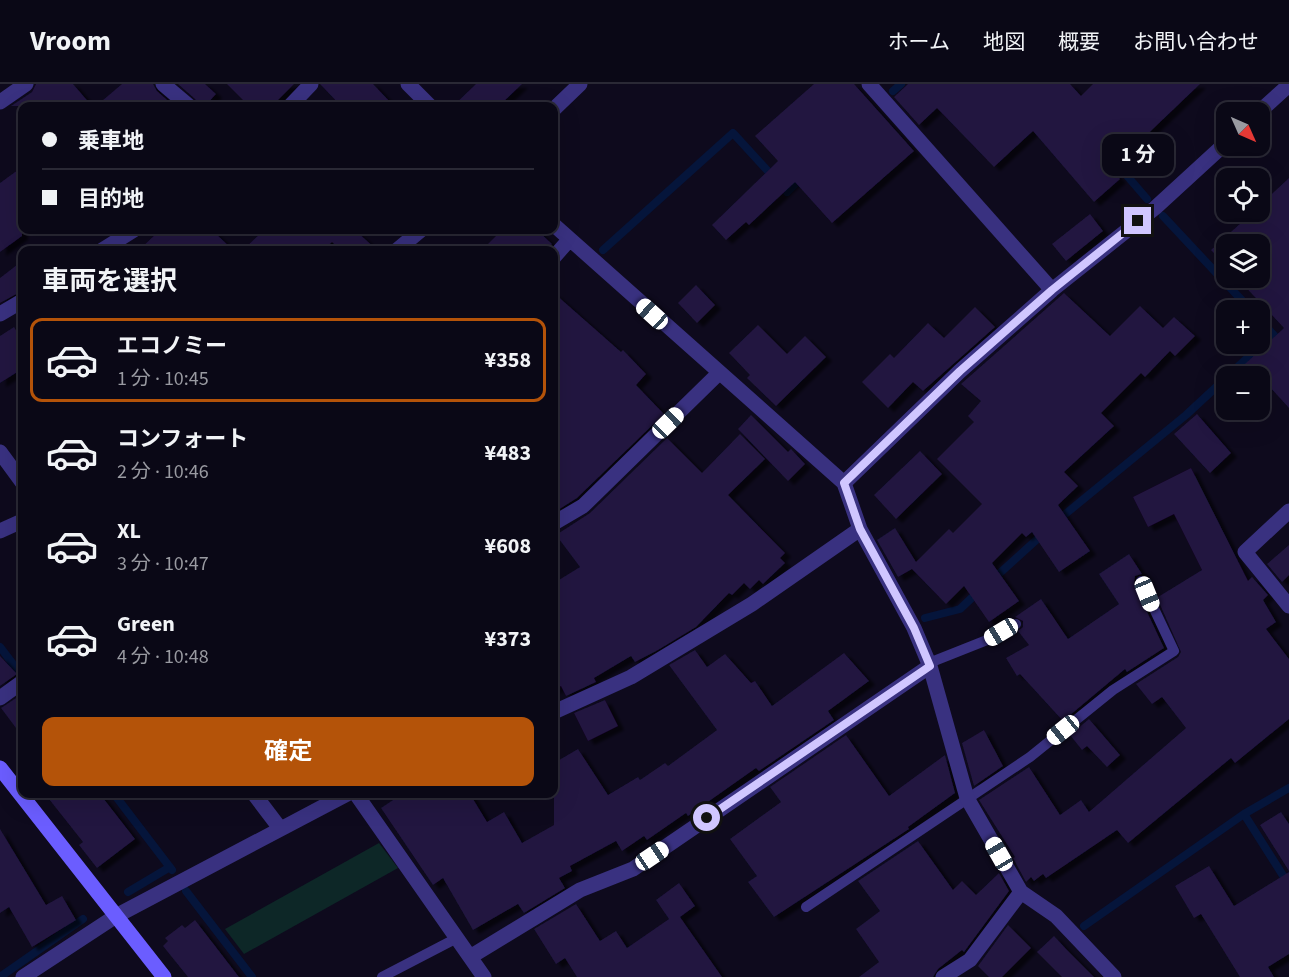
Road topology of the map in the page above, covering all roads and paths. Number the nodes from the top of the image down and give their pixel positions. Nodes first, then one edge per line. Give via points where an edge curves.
1 (26, 84) edge
2 (163, 84) edge
3 (311, 84) edge
4 (408, 84) edge
5 (580, 84) edge
6 (869, 84) edge
7 (1289, 85) edge
8 (0, 102) edge
9 (184, 102) edge
10 (294, 102) edge
11 (426, 102) edge
12 (1270, 102) edge
13 (558, 105) edge
14 (1216, 152) edge
15 (558, 229) edge
16 (128, 234) edge
17 (416, 234) edge
18 (569, 240) junction
19 (108, 246) edge
20 (402, 246) edge
21 (558, 252) edge
22 (1052, 290) junction
23 (18, 303) edge
24 (0, 314) edge
25 (719, 373) junction
26 (0, 452) edge
27 (18, 477) edge
28 (844, 483) junction
29 (1289, 511) edge
30 (558, 521) edge
31 (18, 523) edge
32 (860, 529) junction
33 (0, 531) edge
34 (1141, 581) dead end
35 (1289, 606) edge
36 (1016, 624) dead end
37 (930, 665) junction
38 (18, 685) edge
39 (0, 698) edge
40 (558, 710) edge
41 (0, 768) edge
42 (18, 791) edge
43 (24, 798) edge
44 (257, 798) edge
45 (338, 798) edge
46 (359, 798) edge
47 (967, 798) junction
48 (279, 827) junction
49 (1021, 892) junction
50 (806, 907) dead end
51 (116, 916) junction
52 (457, 938) junction
53 (470, 957) junction
54 (23, 977) edge
55 (164, 977) edge
56 (382, 977) edge
57 (484, 977) edge
58 (942, 977) edge
59 (1114, 977) edge

1 - 8 street
2 - 9 street
3 - 10 street
4 - 11 street
5 - 13 street
6 - 22 street
7 - 12 street
14 - 22 street via 1155,208
15 - 18 street
16 - 19 street
17 - 20 street
18 - 21 street
18 - 25 street
22 - 28 street via 960,371
23 - 24 street
25 - 28 street
25 - 30 street via 583,506
26 - 27 street
28 - 32 street
29 - 35 street via 1245,552
31 - 33 street
32 - 37 street
32 - 40 street via 752,604 631,677
34 - 47 lane via 1174,651 1113,690 1030,757
36 - 37 lane
37 - 47 street
37 - 53 street via 633,869 580,890
38 - 39 street
41 - 42 street
43 - 51 street
44 - 48 street
45 - 48 street
46 - 52 street
47 - 49 street
47 - 50 lane
48 - 51 street
49 - 58 street via 970,960
49 - 59 street via 1056,916
51 - 54 street
51 - 55 street
52 - 53 street
52 - 56 lane
53 - 57 street

